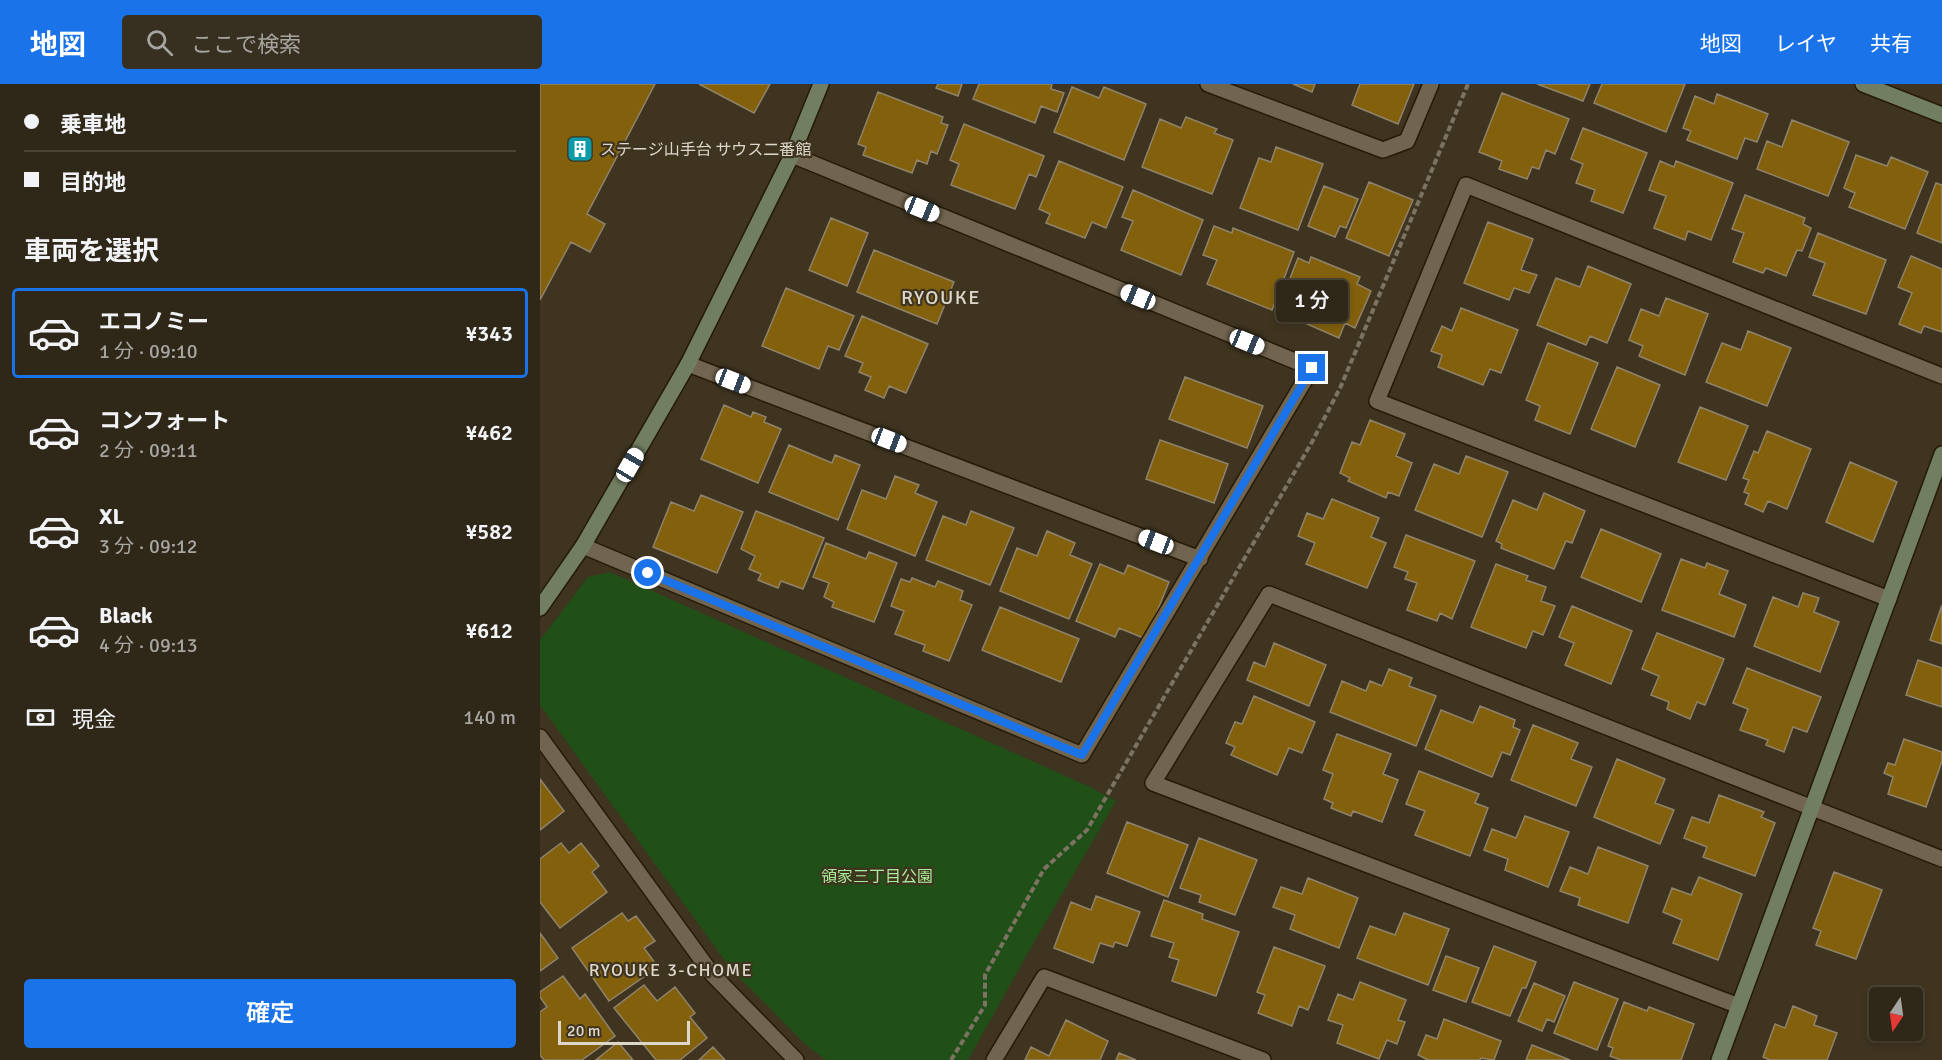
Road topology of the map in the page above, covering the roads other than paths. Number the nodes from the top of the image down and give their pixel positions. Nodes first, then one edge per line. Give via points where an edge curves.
1 (820, 84) edge
2 (1208, 84) edge
3 (1431, 84) edge
4 (1863, 84) edge
5 (1942, 115) edge
6 (792, 155) junction
7 (688, 364) junction
8 (1942, 376) edge
9 (1942, 454) edge
10 (583, 546) junction
11 (1200, 559) junction
12 (1889, 599) junction
13 (540, 608) edge
14 (540, 737) edge
15 (1813, 809) junction
16 (1942, 859) edge
17 (1739, 1006) junction
18 (796, 1060) edge
19 (994, 1060) edge
20 (1263, 1060) edge
21 (1719, 1060) edge

1 - 6 street
2 - 3 street via 1383,150 1407,141
4 - 5 street
6 - 7 street
6 - 11 street via 1312,368
7 - 10 street
7 - 11 street
8 - 12 street via 1466,184 1377,401
9 - 12 street
10 - 11 street via 1082,755
10 - 13 street
12 - 15 street
14 - 18 street via 712,974
15 - 16 street
15 - 17 street
15 - 17 street via 1269,594 1154,783
17 - 21 street
19 - 20 street via 1044,977

